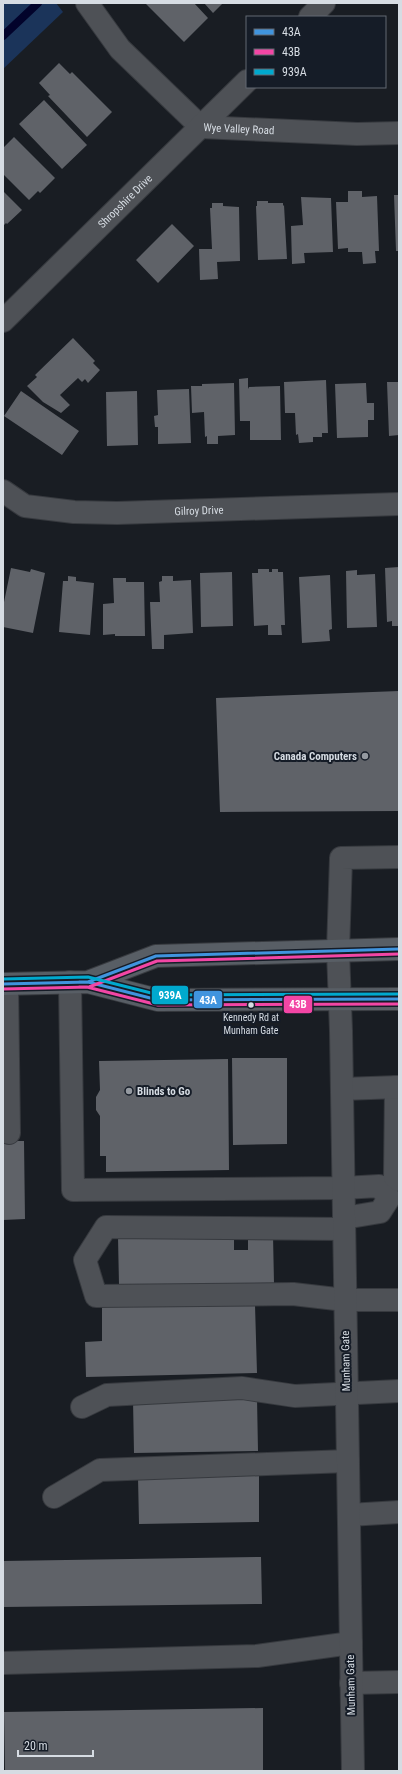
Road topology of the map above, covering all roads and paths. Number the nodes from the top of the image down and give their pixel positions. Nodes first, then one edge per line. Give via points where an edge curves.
1 (86, 3) edge
2 (324, 3) edge
3 (311, 16) edge
4 (246, 82) edge
5 (201, 127) junction
6 (399, 133) edge
7 (3, 321) edge
8 (3, 491) edge
9 (399, 504) edge
10 (399, 857) edge
11 (399, 949) edge
12 (338, 951) junction
13 (79, 982) junction
14 (5, 984) edge
15 (399, 999) edge
16 (340, 1000) junction
17 (397, 1087) edge
18 (342, 1088) junction
19 (9, 1133) dead end
20 (343, 1188) junction
21 (396, 1192) edge
22 (344, 1223) junction
23 (345, 1300) junction
24 (399, 1300) edge
25 (399, 1391) edge
26 (347, 1392) junction
27 (82, 1407) dead end
28 (348, 1461) junction
29 (54, 1497) dead end
30 (399, 1512) edge
31 (349, 1515) junction
32 (351, 1643) junction
33 (3, 1663) edge
34 (399, 1682) edge
35 (351, 1683) junction
36 (353, 1771) edge

1 - 5 street, Wye Valley Road via 120,49
2 - 3 street
4 - 5 street, Shropshire Drive
5 - 6 street, Wye Valley Road via 357,134
5 - 7 street, Shropshire Drive
8 - 9 street, Gilroy Drive via 25,506 74,512 117,513
10 - 12 street, Munham Gate via 341,858
11 - 12 main road
12 - 13 main road via 156,956
12 - 16 street, Munham Gate
13 - 14 main road
13 - 16 main road via 158,1000
13 - 20 street via 73,1190
14 - 19 street
15 - 16 main road
16 - 18 street, Munham Gate
17 - 18 street
17 - 21 street
18 - 20 street, Munham Gate
20 - 21 street via 379,1186
20 - 22 street, Munham Gate
21 - 22 street via 380,1212
22 - 23 street, Munham Gate
22 - 23 street via 106,1227 85,1260 96,1296 293,1294
23 - 24 street
23 - 26 street, Munham Gate
25 - 26 street
26 - 27 street via 295,1396 242,1388 107,1395
26 - 28 street, Munham Gate
28 - 29 street via 100,1470
28 - 31 street, Munham Gate
30 - 31 street
31 - 32 street, Munham Gate
32 - 33 street via 257,1656
32 - 35 street, Munham Gate
34 - 35 street
35 - 36 street, Munham Gate

